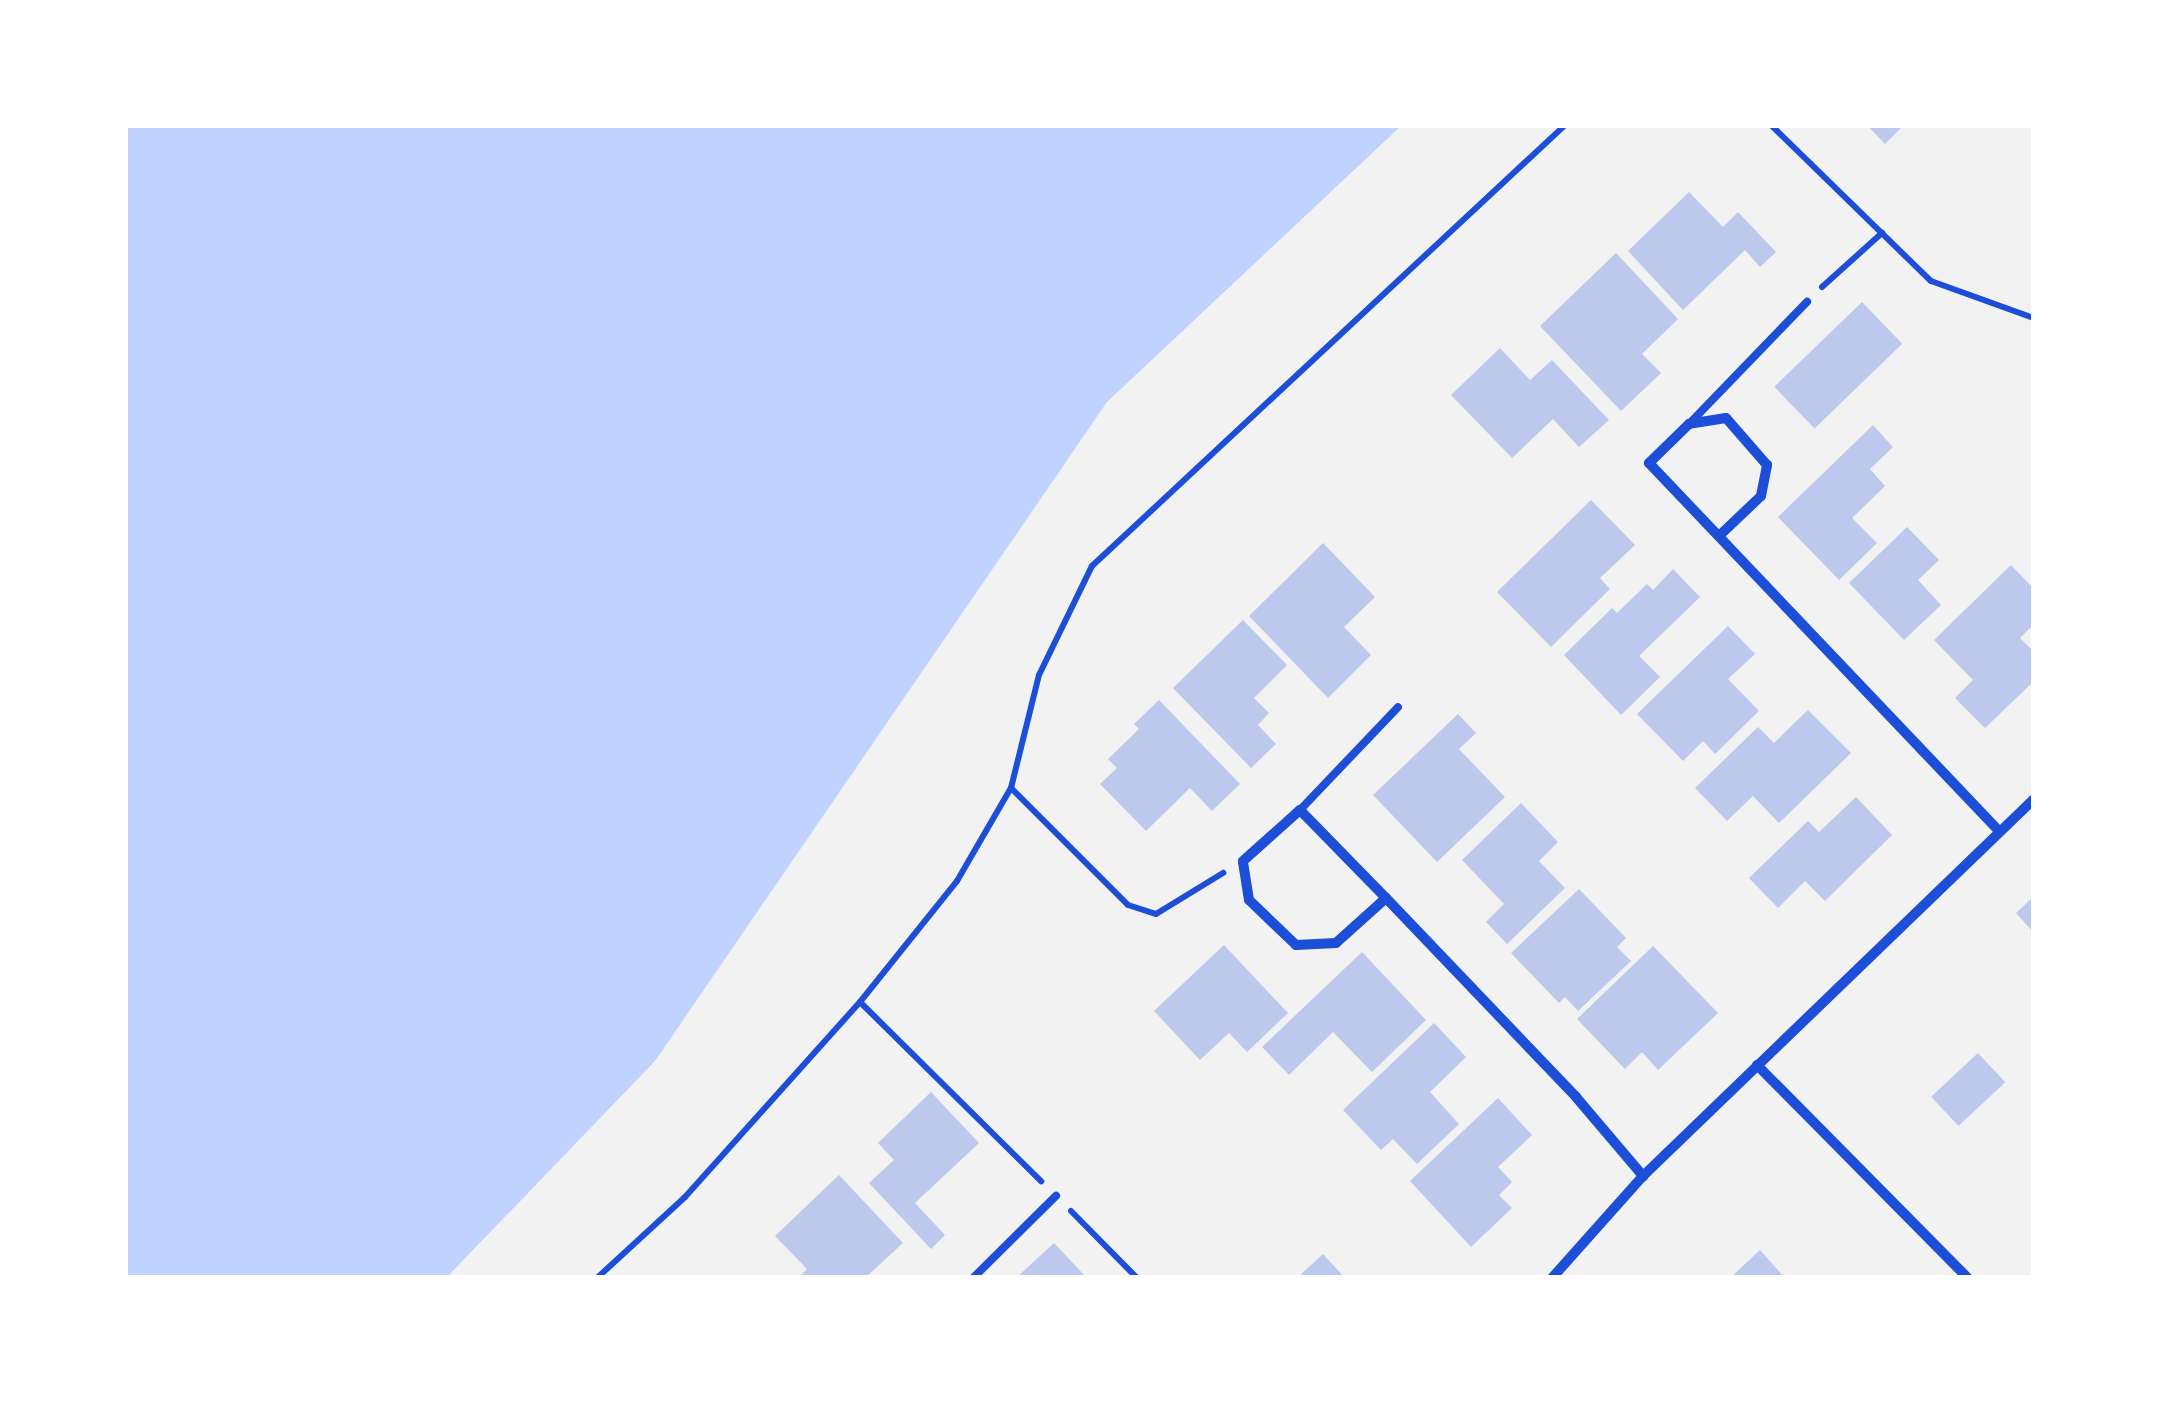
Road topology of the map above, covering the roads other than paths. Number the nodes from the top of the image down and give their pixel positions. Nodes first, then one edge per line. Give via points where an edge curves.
1 (1806, 302) road end
2 (1689, 424) junction
3 (1719, 536) junction
4 (1398, 707) dead end
5 (2034, 799) edge
6 (1300, 810) junction
7 (1999, 830) junction
8 (1386, 898) junction
9 (1756, 1065) junction
10 (1643, 1176) junction
11 (1056, 1196) road end
12 (973, 1278) edge
13 (1552, 1278) edge
14 (1968, 1278) edge

1 - 2 lane
2 - 3 street via 1648,463
2 - 3 street via 1726,418 1766,465 1761,496
3 - 7 street
4 - 6 lane
5 - 7 street
6 - 8 street
6 - 8 street via 1242,861 1250,900 1296,945 1336,943
7 - 9 street
8 - 10 street via 1576,1096
9 - 10 street
9 - 14 street
10 - 13 street
11 - 12 lane

